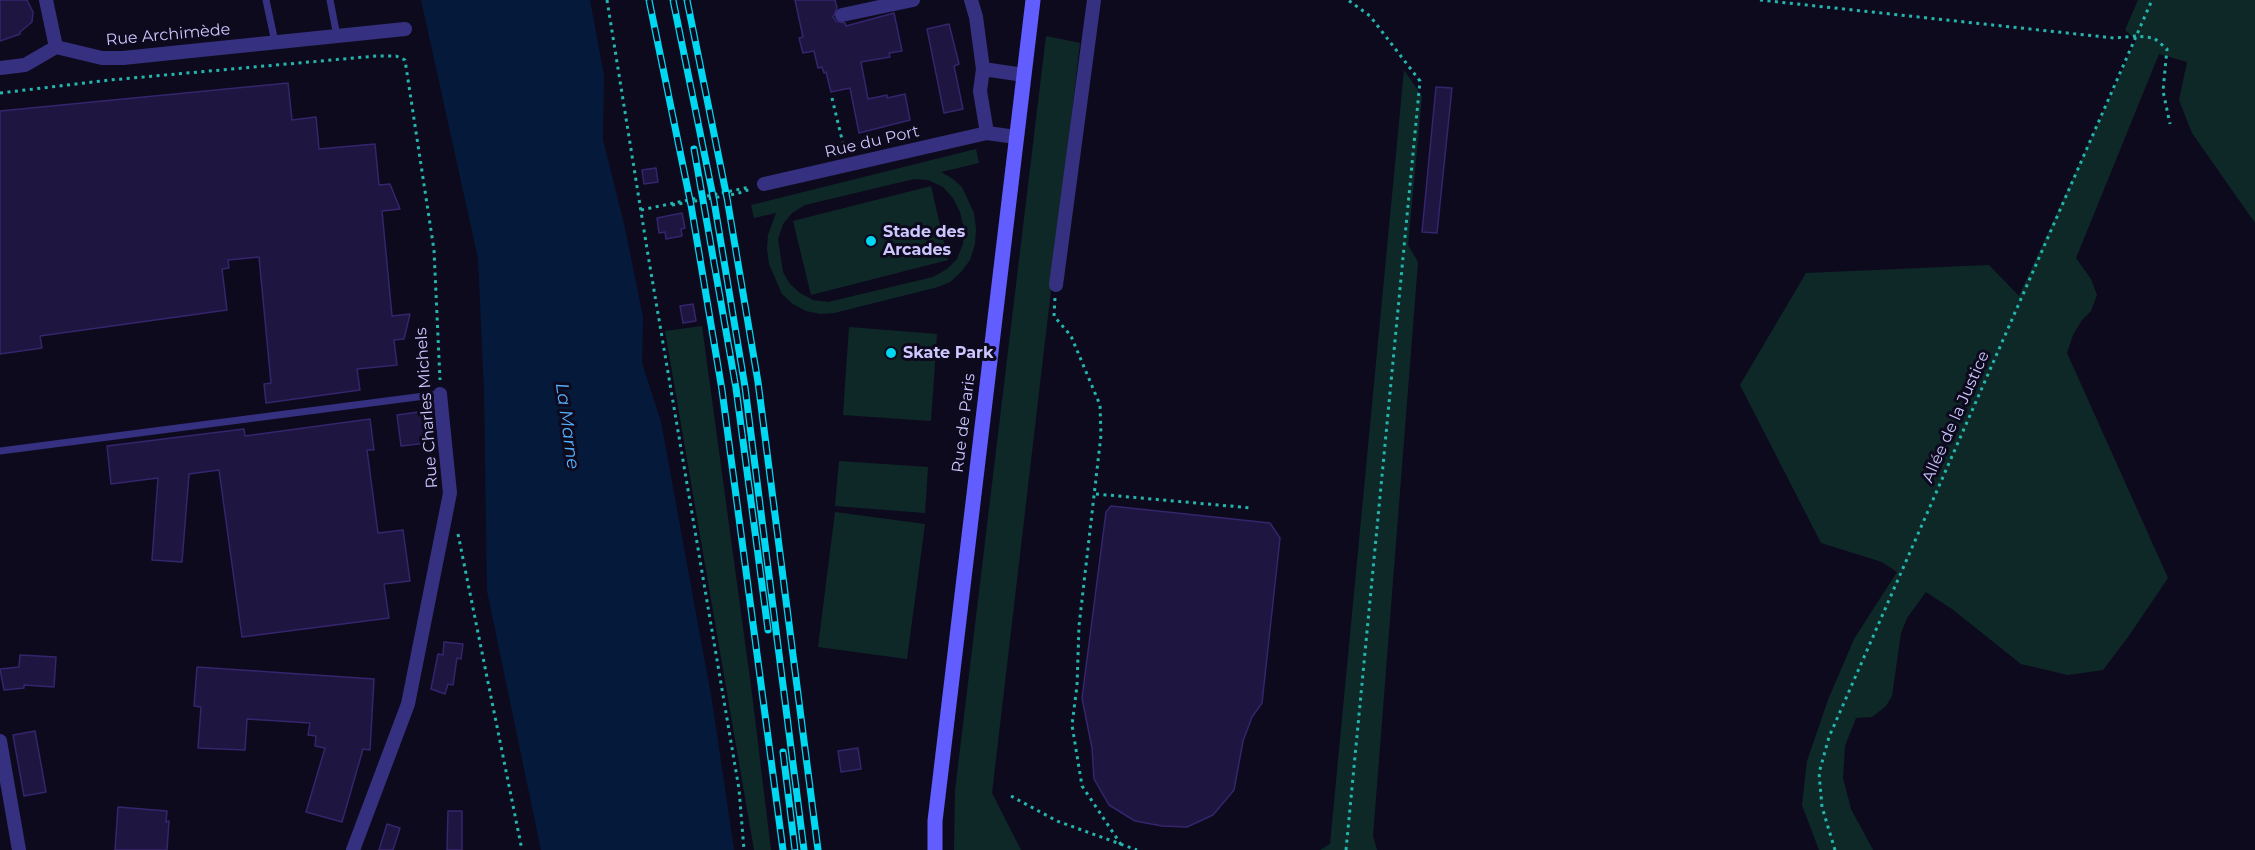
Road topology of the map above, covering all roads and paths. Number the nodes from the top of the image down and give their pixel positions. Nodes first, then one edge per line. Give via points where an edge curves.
1 (46, 0) edge
2 (266, 0) edge
3 (330, 0) edge
4 (607, 0) edge
5 (913, 0) edge
6 (971, 0) edge
7 (1033, 0) edge
8 (1094, 0) edge
9 (1348, 0) edge
10 (1760, 0) edge
11 (2152, 0) edge
12 (842, 15) dead end
13 (405, 29) dead end
14 (337, 36) junction
15 (2136, 36) junction
16 (275, 42) junction
17 (56, 47) junction
18 (0, 68) edge
19 (983, 69) junction
20 (1024, 75) junction
21 (0, 93) edge
22 (832, 98) dead end
23 (2170, 124) dead end
24 (987, 133) junction
25 (1016, 137) junction
26 (848, 165) junction
27 (764, 184) joint
28 (641, 210) junction
29 (1056, 285) joint
30 (440, 394) junction
31 (0, 451) edge
32 (1096, 494) junction
33 (1252, 508) dead end
34 (457, 528) dead end
35 (0, 741) edge
36 (1011, 796) dead end
37 (1122, 846) junction
38 (19, 850) edge
39 (353, 850) edge
40 (522, 850) edge
41 (744, 850) edge
42 (934, 850) edge
43 (1137, 850) edge
44 (1346, 850) edge
45 (1835, 850) edge

1 - 17 street
2 - 16 lane
3 - 14 lane
4 - 28 path
5 - 12 street
6 - 19 street
7 - 20 main road, Rue de Paris
8 - 29 street
9 - 44 path via 1370,16 1420,81
10 - 15 path via 2114,38
11 - 15 path, Allée de la Justice
13 - 14 street
14 - 16 street, Rue Archimède
15 - 23 path via 2154,38 2167,49 2163,91
15 - 45 path, Allée de la Justice via 1829,737 1819,773 1822,807
16 - 17 street, Rue Archimède via 123,58 102,58
17 - 18 street via 25,65
19 - 20 street
19 - 24 street via 980,91
20 - 25 main road, Rue de Paris
21 - 30 path, Rue Charles Michels via 365,57 396,56 405,60 434,250
22 - 26 path
24 - 25 street
24 - 26 street, Rue du Port
25 - 42 main road, Rue de Paris
26 - 27 street, Rue du Port
27 - 28 path
28 - 41 path via 739,789
29 - 32 path via 1054,316 1071,336 1100,405
30 - 31 lane
30 - 39 street, Rue Charles Michels via 450,493 408,704
32 - 33 path
32 - 37 path via 1079,626 1072,725 1082,786
34 - 40 path
35 - 38 street
36 - 37 path via 1057,821
37 - 43 path

